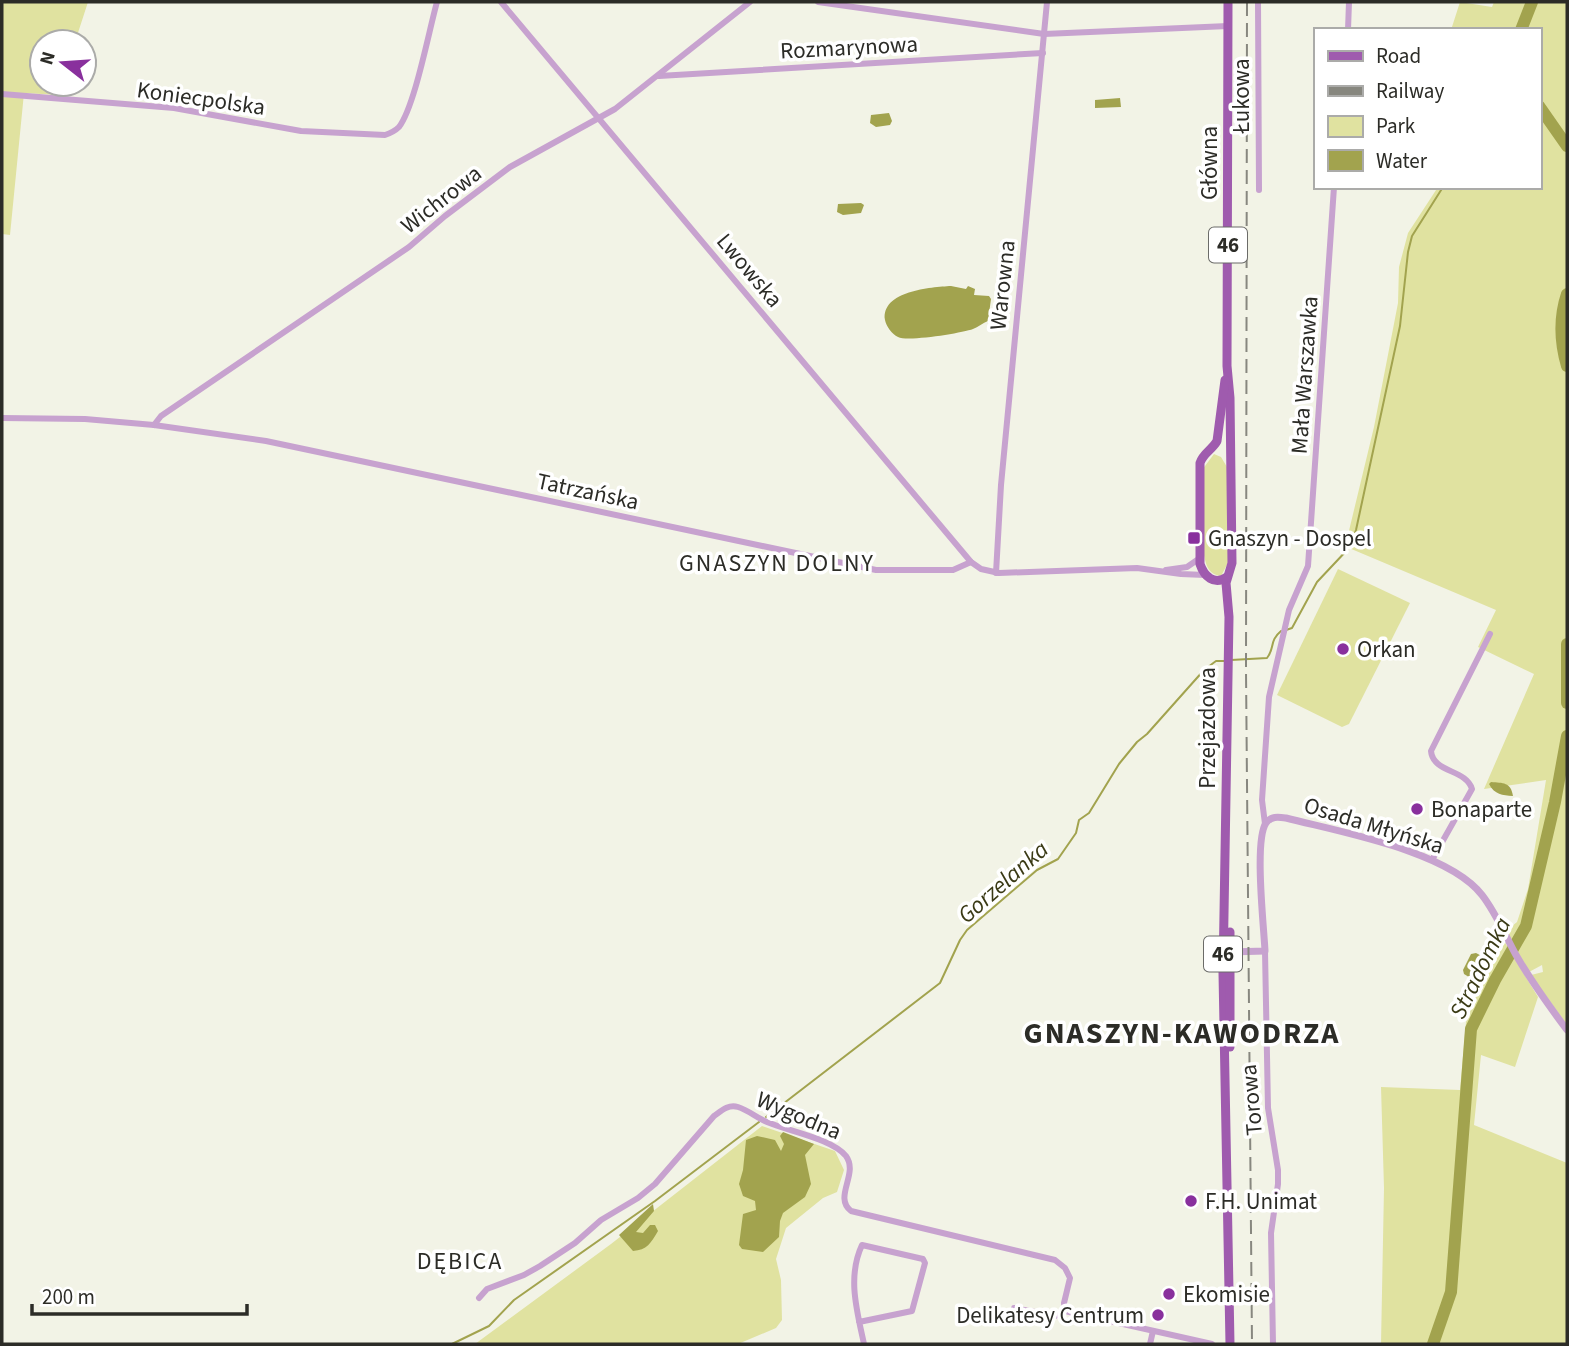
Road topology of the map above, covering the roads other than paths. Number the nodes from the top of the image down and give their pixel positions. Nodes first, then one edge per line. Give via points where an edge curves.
1 (437, 2) edge
2 (501, 2) edge
3 (750, 2) edge
4 (818, 2) edge
5 (1047, 2) edge
6 (1228, 2) edge
7 (1258, 2) edge
8 (1349, 2) edge
9 (1228, 26) junction
10 (1348, 28) edge
11 (1044, 34) junction
12 (1043, 53) junction
13 (657, 76) junction
14 (2, 94) edge
15 (600, 118) junction
16 (1334, 189) edge
17 (1259, 190) dead end
18 (1227, 366) junction
19 (2, 418) edge
20 (154, 425) junction
21 (1212, 449) junction
22 (1230, 462) junction
23 (1200, 558) junction
24 (971, 562) junction
25 (1164, 570) junction
26 (996, 573) junction
27 (1205, 575) junction
28 (1227, 577) junction
29 (1214, 580) junction
30 (1490, 634) dead end
31 (1227, 642) junction
32 (1226, 818) junction
33 (1265, 824) junction
34 (1432, 860) junction
35 (1265, 951) junction
36 (1230, 952) junction
37 (1567, 1030) edge
38 (1227, 1090) junction
39 (479, 1298) dead end
40 (1014, 1308) dead end
41 (1065, 1311) junction
42 (859, 1322) junction
43 (1151, 1338) edge
44 (864, 1344) edge
45 (1143, 1344) edge
46 (1212, 1344) edge
47 (1230, 1344) edge
48 (1273, 1344) edge

1 - 14 street, Koniecpolska via 403,120 385,135 301,131 174,108
2 - 15 street, Lwowska
3 - 13 street, Wichrowa
4 - 11 street
5 - 11 street, Warowna
6 - 9 main road, Główna / 46
7 - 17 street, Łukowa
8 - 10 street
9 - 11 street
9 - 18 main road, Główna / 46
11 - 12 street, Warowna
12 - 13 street, Rozmarynowa
12 - 26 street, Warowna
13 - 15 street, Wichrowa
15 - 20 street, Wichrowa via 510,167 409,247
15 - 24 street, Lwowska
16 - 33 street, Mała Warszawka via 1308,565 1293,597 1269,697 1262,800
18 - 21 main road, Główna / 46 via 1221,426
18 - 22 main road, Główna / 46
19 - 20 street, Tatrzańska
20 - 24 street, Tatrzańska via 265,441 876,570 953,570
21 - 22 main road
21 - 23 main road, 46 via 1200,463
22 - 28 main road, 46 via 1233,563
23 - 25 street via 1187,567
23 - 27 main road, 46
24 - 26 street
25 - 26 street
25 - 27 street
27 - 29 main road
28 - 29 main road
28 - 31 main road, Przejazdowa / 46
29 - 31 main road, Przejazdowa / 46
30 - 34 street via 1431,751 1432,759 1466,778 1472,789
31 - 32 main road, Przejazdowa / 46
32 - 36 main road, Przejazdowa / 46
32 - 38 main road, Przejazdowa / 46 via 1223,973
33 - 34 street, Osada Młyńska via 1276,817
33 - 35 street, Torowa via 1261,884
34 - 37 street, Osada Młyńska via 1473,884 1483,896
35 - 36 street
35 - 48 street, Torowa via 1268,1108 1278,1170 1270,1233
36 - 38 main road, Przejazdowa / 46
38 - 47 main road, Przejazdowa / 46
39 - 41 street, Wygodna via 487,1289 540,1266 638,1198 714,1116 724,1108 737,1107 839,1149 850,1162 844,1198 851,1212 1060,1263 1070,1278
40 - 41 street via 1055,1316
41 - 43 street
42 - 42 street via 912,1311 923,1259 862,1245 853,1285
42 - 44 street
43 - 45 street
43 - 46 street

